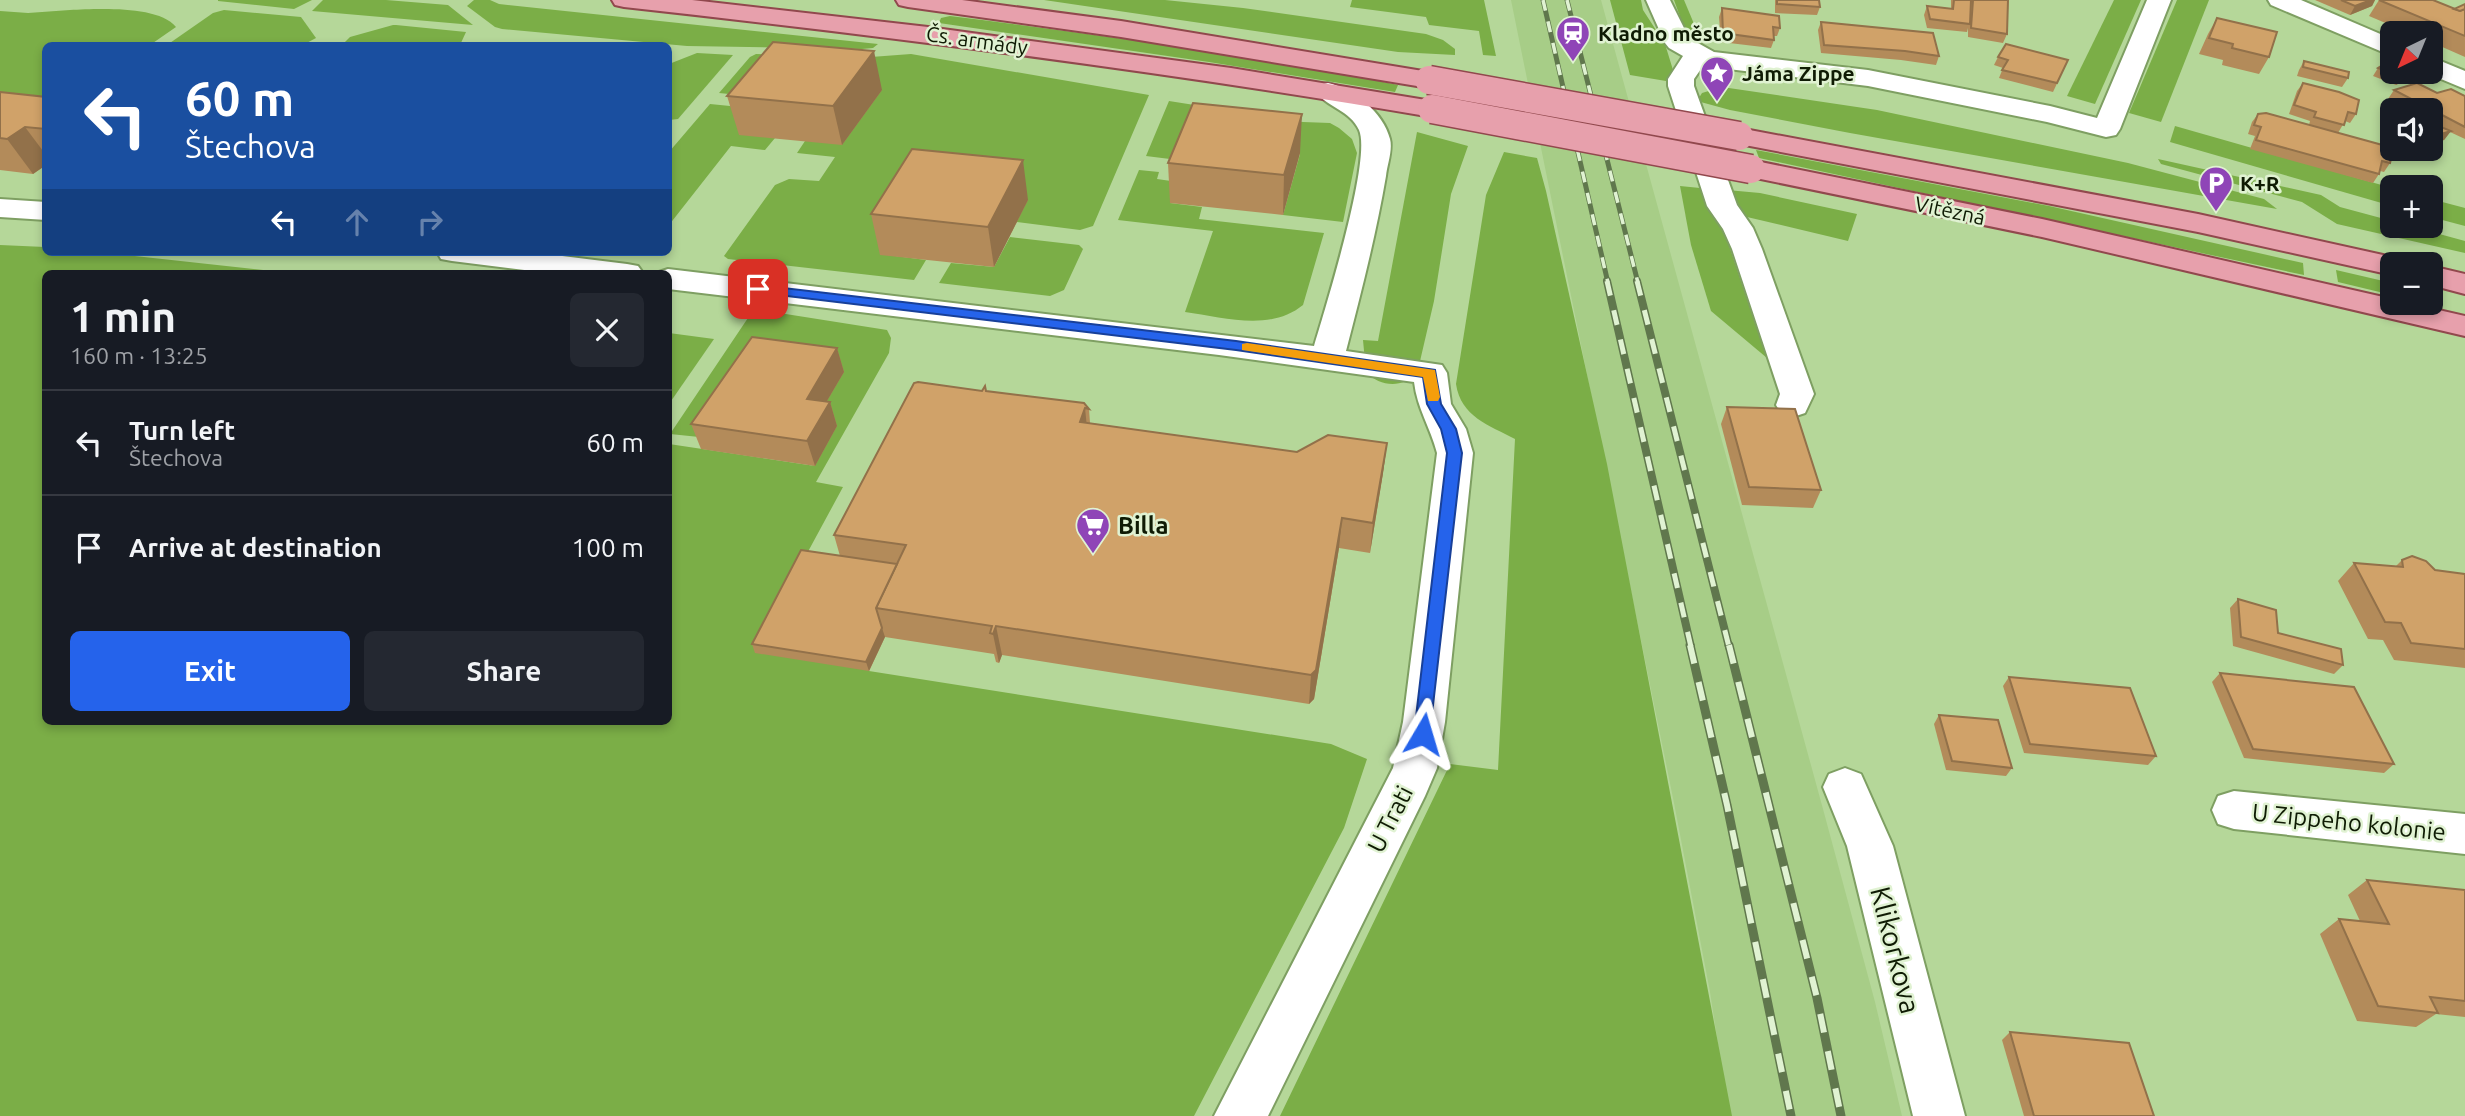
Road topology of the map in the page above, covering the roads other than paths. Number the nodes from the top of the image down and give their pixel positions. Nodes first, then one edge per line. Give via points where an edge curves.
1 (624, 0) edge
2 (908, 0) edge
3 (1658, 0) edge
4 (2159, 0) edge
5 (2280, 0) edge
6 (2380, 43) edge
7 (1697, 55) junction
8 (2443, 71) edge
9 (1429, 80) joint
10 (2465, 81) edge
11 (1328, 91) junction
12 (1432, 108) joint
13 (0, 208) edge
14 (42, 211) edge
15 (485, 256) edge
16 (2380, 263) edge
17 (602, 270) edge
18 (2443, 278) edge
19 (672, 279) edge
20 (2465, 284) edge
21 (2465, 326) edge
22 (1327, 360) junction
23 (1793, 405) dead end
24 (1845, 787) dead end
25 (2234, 810) dead end
26 (2465, 834) edge
27 (1240, 1116) edge
28 (1939, 1116) edge

1 - 11 main road, Čs. armády via 927,33
2 - 9 main road, Čs. armády via 1121,29
3 - 7 street via 1678,43
4 - 7 street via 2106,129 1868,78 1717,62
5 - 6 street
7 - 23 street via 1681,86 1722,206 1747,249 1797,394
8 - 10 street
9 - 16 main road, Vítězná, bridge via 2198,223
11 - 12 main road, Čs. armády
11 - 22 street, Čs. armády via 1362,113 1377,142 1362,230
12 - 21 main road, Vítězná, bridge via 2094,240
13 - 14 street
15 - 17 street
18 - 20 main road
19 - 22 street
22 - 27 street, U Trati via 1430,373 1434,404 1455,453 1415,768
24 - 28 street, Klikorkova via 1870,846
25 - 26 street, U Zippeho kolonie

